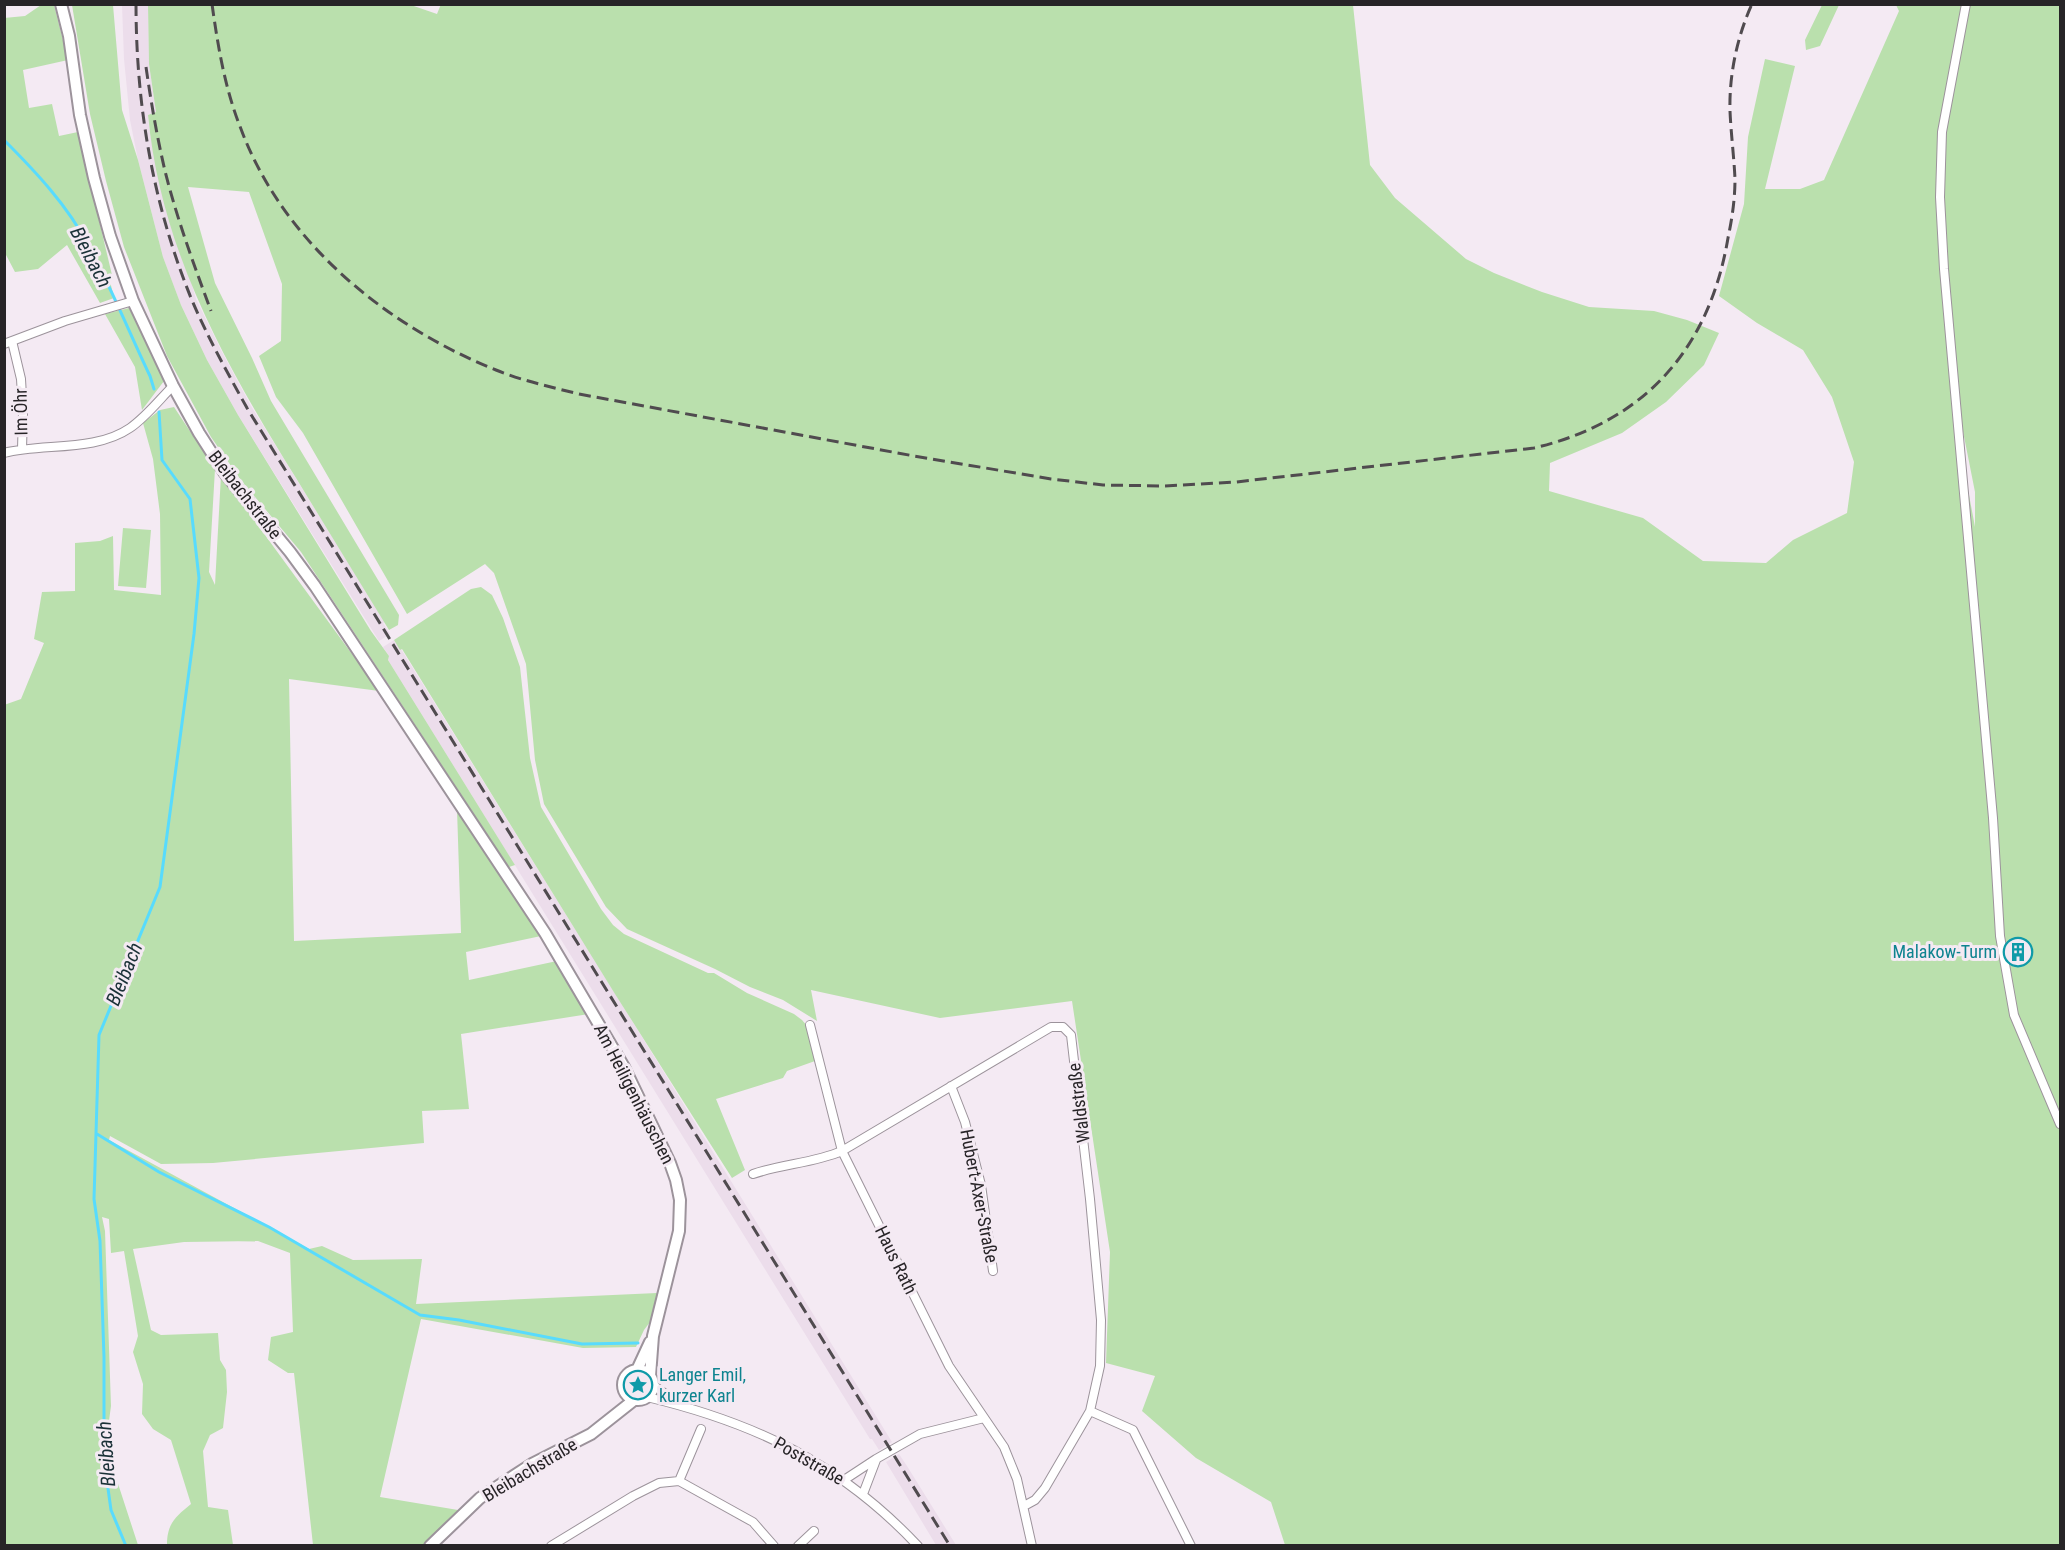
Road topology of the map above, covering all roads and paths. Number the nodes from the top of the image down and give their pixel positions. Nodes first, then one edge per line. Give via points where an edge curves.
1 (61, 4) edge
2 (1966, 4) edge
3 (127, 303) junction
4 (8, 342) edge
5 (173, 386) junction
6 (22, 449) junction
7 (4, 453) edge
8 (545, 933) joint
9 (810, 1025) dead end
10 (951, 1086) junction
11 (2061, 1124) edge
12 (842, 1151) junction
13 (753, 1174) dead end
14 (993, 1271) dead end
15 (653, 1336) junction
16 (637, 1370) junction
17 (651, 1380) junction
18 (624, 1391) junction
19 (648, 1397) junction
20 (634, 1400) junction
21 (682, 1405) junction
22 (1090, 1411) junction
23 (984, 1418) junction
24 (607, 1422) junction
25 (701, 1429) dead end
26 (876, 1459) junction
27 (844, 1480) junction
28 (680, 1481) junction
29 (863, 1494) junction
30 (1024, 1506) junction
31 (814, 1531) dead end
32 (430, 1545) edge
33 (551, 1545) edge
34 (774, 1545) edge
35 (798, 1545) edge
36 (918, 1545) edge
37 (1032, 1545) edge
38 (1191, 1545) edge

1 - 3 main road, Bleibachstraße via 80,115
2 - 11 street via 1942,132 1940,197 2000,936 2014,1016
3 - 4 street
3 - 5 main road, Bleibachstraße
4 - 6 street, Im Öhr via 21,379
5 - 6 street via 130,428 110,437
5 - 8 main road, Bleibachstraße via 224,472 315,586
6 - 7 street
8 - 15 main road, Am Heiligenhäuschen via 624,1067 676,1180 679,1231
9 - 12 street, Haus Rath
10 - 12 street, Waldstraße
10 - 14 street, Hubert-Axer-Straße via 981,1185
10 - 22 street, Waldstraße via 1051,1027 1063,1026 1071,1035 1101,1320 1100,1366
12 - 13 street, Waldstraße
12 - 23 street, Haus Rath via 949,1366
15 - 16 main road, Am Heiligenhäuschen
15 - 17 main road, Am Heiligenhäuschen
16 - 17 main road
16 - 18 main road, Bleibachstraße via 625,1378
17 - 19 main road via 652,1392
17 - 21 street, Poststraße
18 - 20 main road
18 - 24 main road, Bleibachstraße
19 - 20 main road, Bleibachstraße
19 - 21 street, Poststraße
20 - 24 main road, Bleibachstraße
21 - 27 street, Poststraße via 775,1440
22 - 30 street, Waldstraße via 1045,1488
22 - 38 street via 1133,1430
23 - 26 street via 920,1434
23 - 30 street, Haus Rath via 1004,1447
24 - 32 main road, Bleibachstraße via 507,1479 480,1498
25 - 28 street
26 - 27 street
26 - 29 street
27 - 29 street, Poststraße
28 - 33 street via 658,1483
28 - 34 street via 753,1522
29 - 36 street, Poststraße
30 - 37 street, Haus Rath
31 - 35 street

